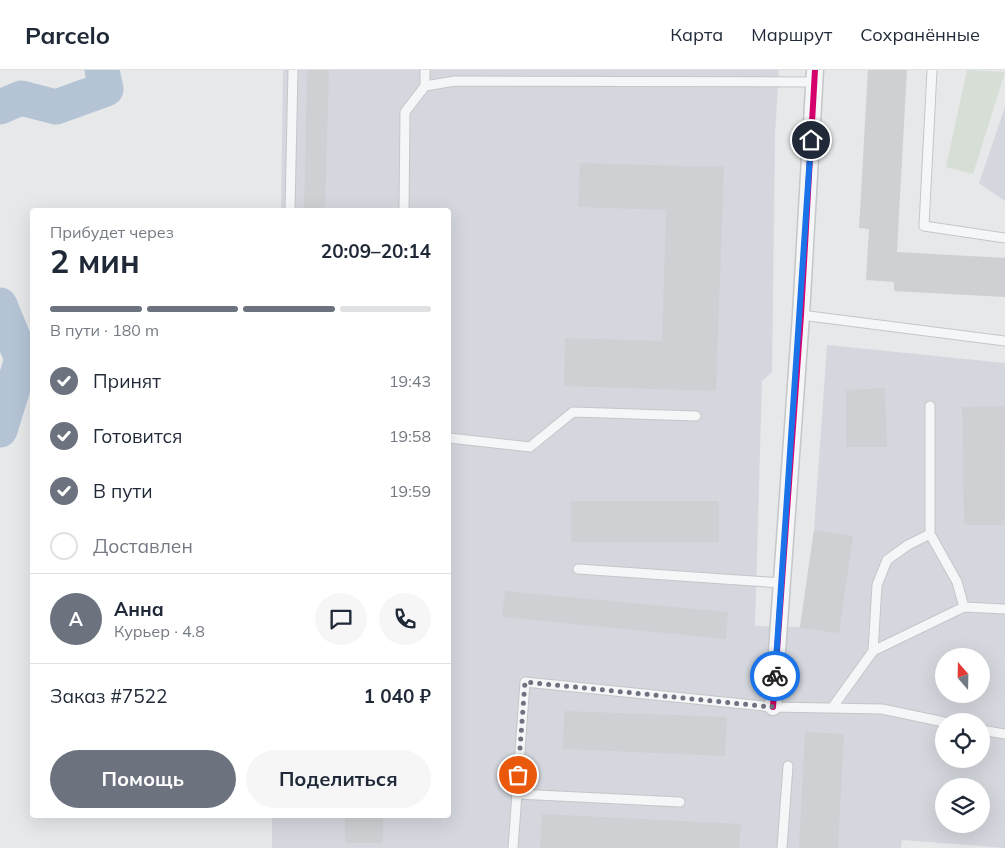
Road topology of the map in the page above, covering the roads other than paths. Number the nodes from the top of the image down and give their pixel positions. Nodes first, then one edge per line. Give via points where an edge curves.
1 (293, 70) edge
2 (425, 70) edge
3 (932, 70) edge
4 (815, 76) edge
5 (425, 86) junction
6 (290, 208) edge
7 (404, 208) edge
8 (1005, 238) edge
9 (801, 315) junction
10 (1005, 341) edge
11 (930, 406) dead end
12 (696, 416) dead end
13 (451, 438) edge
14 (930, 534) junction
15 (578, 569) dead end
16 (782, 583) junction
17 (964, 607) junction
18 (1005, 609) edge
19 (873, 651) junction
20 (772, 707) junction
21 (832, 708) junction
22 (935, 720) edge
23 (990, 732) edge
24 (1005, 734) edge
25 (788, 766) dead end
26 (517, 794) junction
27 (680, 802) dead end
28 (513, 848) edge
29 (782, 848) edge

1 - 6 lane
2 - 5 lane
3 - 8 lane via 924,226
4 - 5 lane via 455,81
4 - 9 street
5 - 7 lane via 405,112
9 - 10 lane
9 - 16 street
11 - 14 lane
12 - 13 lane via 573,412 530,447
14 - 17 lane via 957,582
14 - 19 lane via 887,560 877,585
15 - 16 lane
16 - 20 street
17 - 18 lane
17 - 19 lane
19 - 21 lane
20 - 21 lane
20 - 26 lane via 525,682
21 - 22 lane via 882,709
23 - 24 lane
25 - 29 lane
26 - 27 lane
26 - 28 lane

